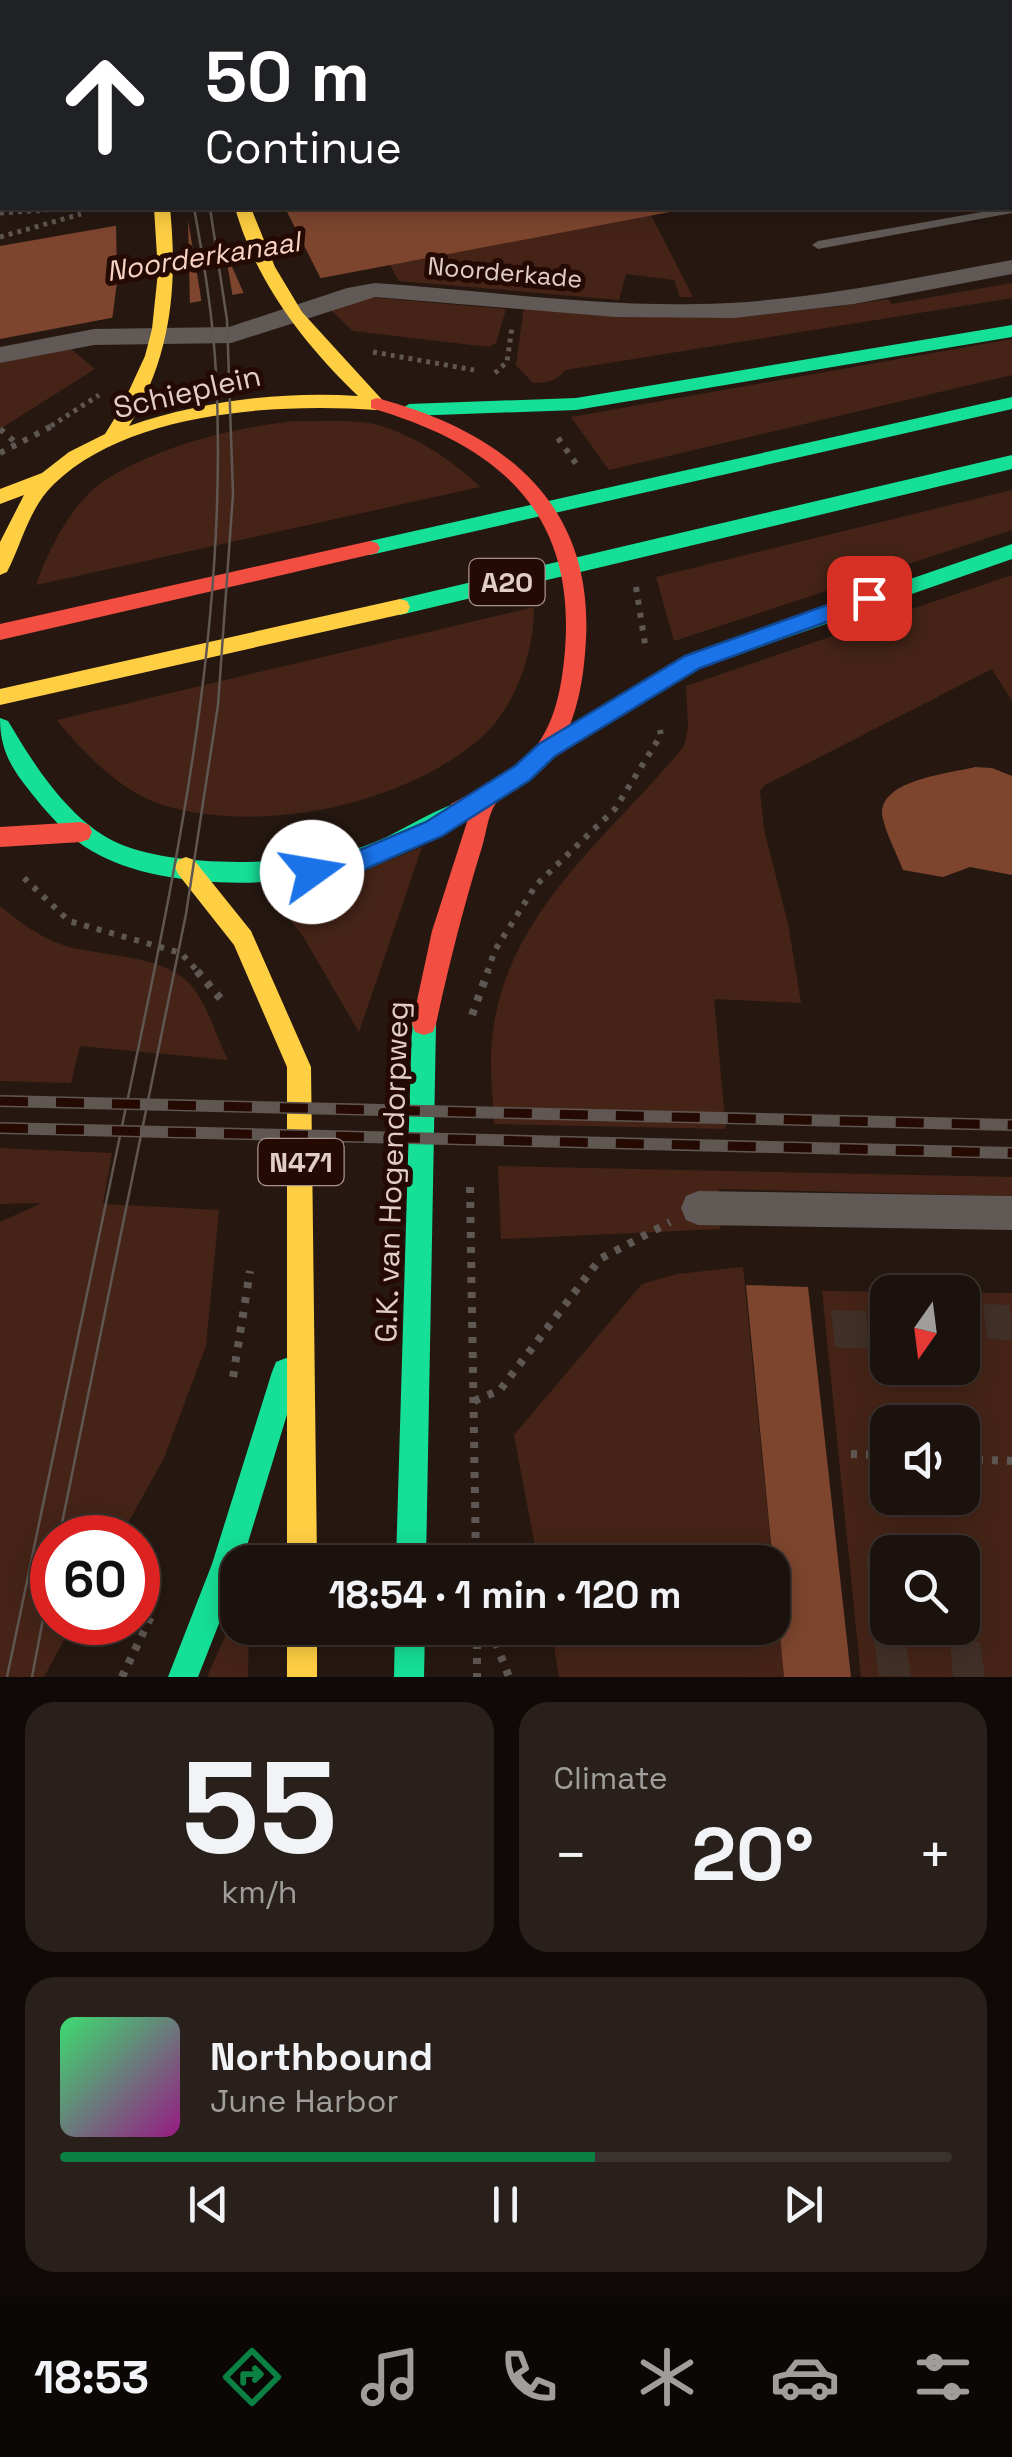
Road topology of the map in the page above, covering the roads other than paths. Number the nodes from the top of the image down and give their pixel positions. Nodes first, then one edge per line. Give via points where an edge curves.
1 (162, 210) edge
2 (243, 210) edge
3 (1012, 210) edge
4 (818, 245) dead end
5 (1012, 267) edge
6 (1012, 331) edge
7 (0, 354) edge
8 (1012, 403) edge
9 (377, 404) junction
10 (410, 410) junction
11 (112, 438) junction
12 (1012, 462) edge
13 (48, 478) junction
14 (0, 497) edge
15 (1012, 551) edge
16 (0, 566) edge
17 (0, 632) edge
18 (0, 696) edge
19 (0, 727) edge
20 (547, 750) junction
21 (488, 792) junction
22 (81, 832) junction
23 (0, 837) edge
24 (186, 867) junction
25 (698, 1208) road end
26 (1012, 1213) edge
27 (303, 1316) junction
28 (302, 1545) edge
29 (412, 1545) edge
30 (302, 1645) edge
31 (410, 1645) edge
32 (182, 1677) edge
33 (302, 1677) edge
34 (409, 1677) edge

1 - 11 main road via 169,265 164,336
2 - 9 main road via 299,330
3 - 4 lane
5 - 7 street, Noorderkade via 811,304 722,311 375,290 220,337 94,337
6 - 10 main road via 576,404
8 - 17 main road, A20
9 - 10 main road, Schieplein
9 - 11 main road, Schieplein via 263,402
10 - 20 main road, Schieplein via 502,463 554,522 570,557 577,595 575,674
11 - 13 main road, Schieplein
12 - 18 main road, A20
13 - 14 main road
13 - 16 main road, Schieplein via 21,516
15 - 20 main road via 693,662
19 - 22 main road, Schieplein
20 - 21 main road, Schieplein
21 - 24 main road, Schieplein via 434,829 356,863 312,872
21 - 29 main road, G.K. van Hogendorpweg via 424,1011
22 - 23 main road
22 - 24 main road, Schieplein via 142,859
24 - 27 main road, N471 via 243,938 299,1067
25 - 26 street
27 - 28 main road, N471
27 - 32 main road via 245,1517
30 - 33 main road
31 - 34 main road

